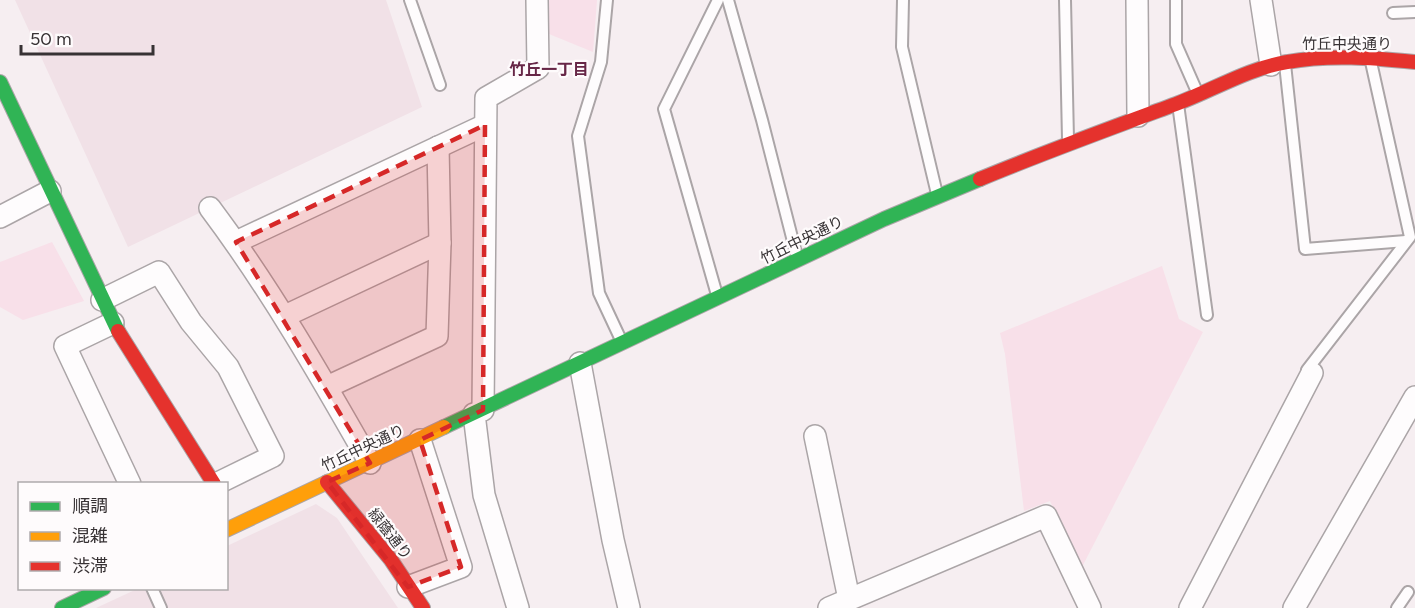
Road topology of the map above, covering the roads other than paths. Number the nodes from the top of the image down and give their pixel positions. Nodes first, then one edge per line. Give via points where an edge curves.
1 (410, 0) edge
2 (537, 0) edge
3 (607, 0) edge
4 (718, 0) edge
5 (728, 0) edge
6 (903, 0) edge
7 (1065, 0) edge
8 (1137, 0) edge
9 (1176, 0) edge
10 (1261, 0) edge
11 (1415, 12) edge
12 (1393, 13) dead end
13 (1370, 58) junction
14 (1415, 62) edge
15 (1278, 63) junction
16 (0, 82) edge
17 (440, 85) dead end
18 (1198, 94) junction
19 (1178, 102) junction
20 (1138, 116) junction
21 (485, 125) junction
22 (1068, 142) junction
23 (438, 147) junction
24 (50, 191) junction
25 (938, 198) junction
26 (210, 208) dead end
27 (0, 218) edge
28 (1406, 241) junction
29 (236, 242) junction
30 (440, 243) junction
31 (798, 261) junction
32 (718, 299) junction
33 (102, 300) junction
34 (1208, 315) dead end
35 (285, 316) junction
36 (112, 323) junction
37 (623, 343) junction
38 (580, 363) junction
39 (1310, 372) joint
40 (327, 387) junction
41 (1415, 397) edge
42 (478, 412) junction
43 (815, 436) dead end
44 (420, 440) junction
45 (370, 463) junction
46 (130, 482) edge
47 (214, 482) edge
48 (217, 482) edge
49 (327, 482) junction
50 (228, 523) edge
51 (408, 587) junction
52 (100, 590) edge
53 (153, 590) edge
54 (1408, 592) dead end
55 (849, 599) junction
56 (62, 608) edge
57 (161, 608) edge
58 (423, 608) edge
59 (518, 608) edge
60 (629, 608) edge
61 (829, 608) edge
62 (1090, 608) edge
63 (1190, 608) edge
64 (1294, 608) edge
65 (1397, 608) edge

1 - 17 lane
2 - 21 street via 537,68 486,98
3 - 37 lane via 601,62 578,136 599,293
4 - 32 lane via 664,110
5 - 31 lane
6 - 25 lane via 902,47
7 - 22 lane
8 - 20 street
9 - 18 lane via 1176,44
10 - 15 street
11 - 12 lane
13 - 14 street, 竹丘中央通り
13 - 15 street, 竹丘中央通り
13 - 28 lane via 1410,237
15 - 18 street, 竹丘中央通り
15 - 28 lane via 1305,249
16 - 24 street
18 - 19 street, 竹丘中央通り
19 - 20 street, 竹丘中央通り
19 - 34 lane
20 - 22 street, 竹丘中央通り
21 - 23 street
21 - 42 street
22 - 25 street, 竹丘中央通り
23 - 29 street
23 - 30 street
24 - 27 street
24 - 33 street
25 - 31 street, 竹丘中央通り via 884,219
26 - 29 street
28 - 39 lane via 1323,347
29 - 35 street
30 - 35 street
30 - 40 street via 436,336
31 - 32 street, 竹丘中央通り
32 - 37 street, 竹丘中央通り
33 - 36 street
33 - 48 street via 159,272 191,322 228,367 273,456
35 - 40 street
36 - 46 street via 65,346
36 - 47 street
37 - 38 street, 竹丘中央通り
38 - 42 street, 竹丘中央通り
38 - 60 street
39 - 63 street
40 - 45 street
41 - 64 street
42 - 44 street, 竹丘中央通り
42 - 59 street via 484,495
43 - 55 street
44 - 45 street, 竹丘中央通り
44 - 51 street via 461,567
45 - 49 street, 竹丘中央通り
49 - 50 street, 竹丘中央通り
49 - 51 street, 緑蔭通り via 391,560
51 - 58 street, 緑蔭通り
52 - 56 street
53 - 57 lane
54 - 65 lane
55 - 61 street
55 - 62 street via 1046,516

